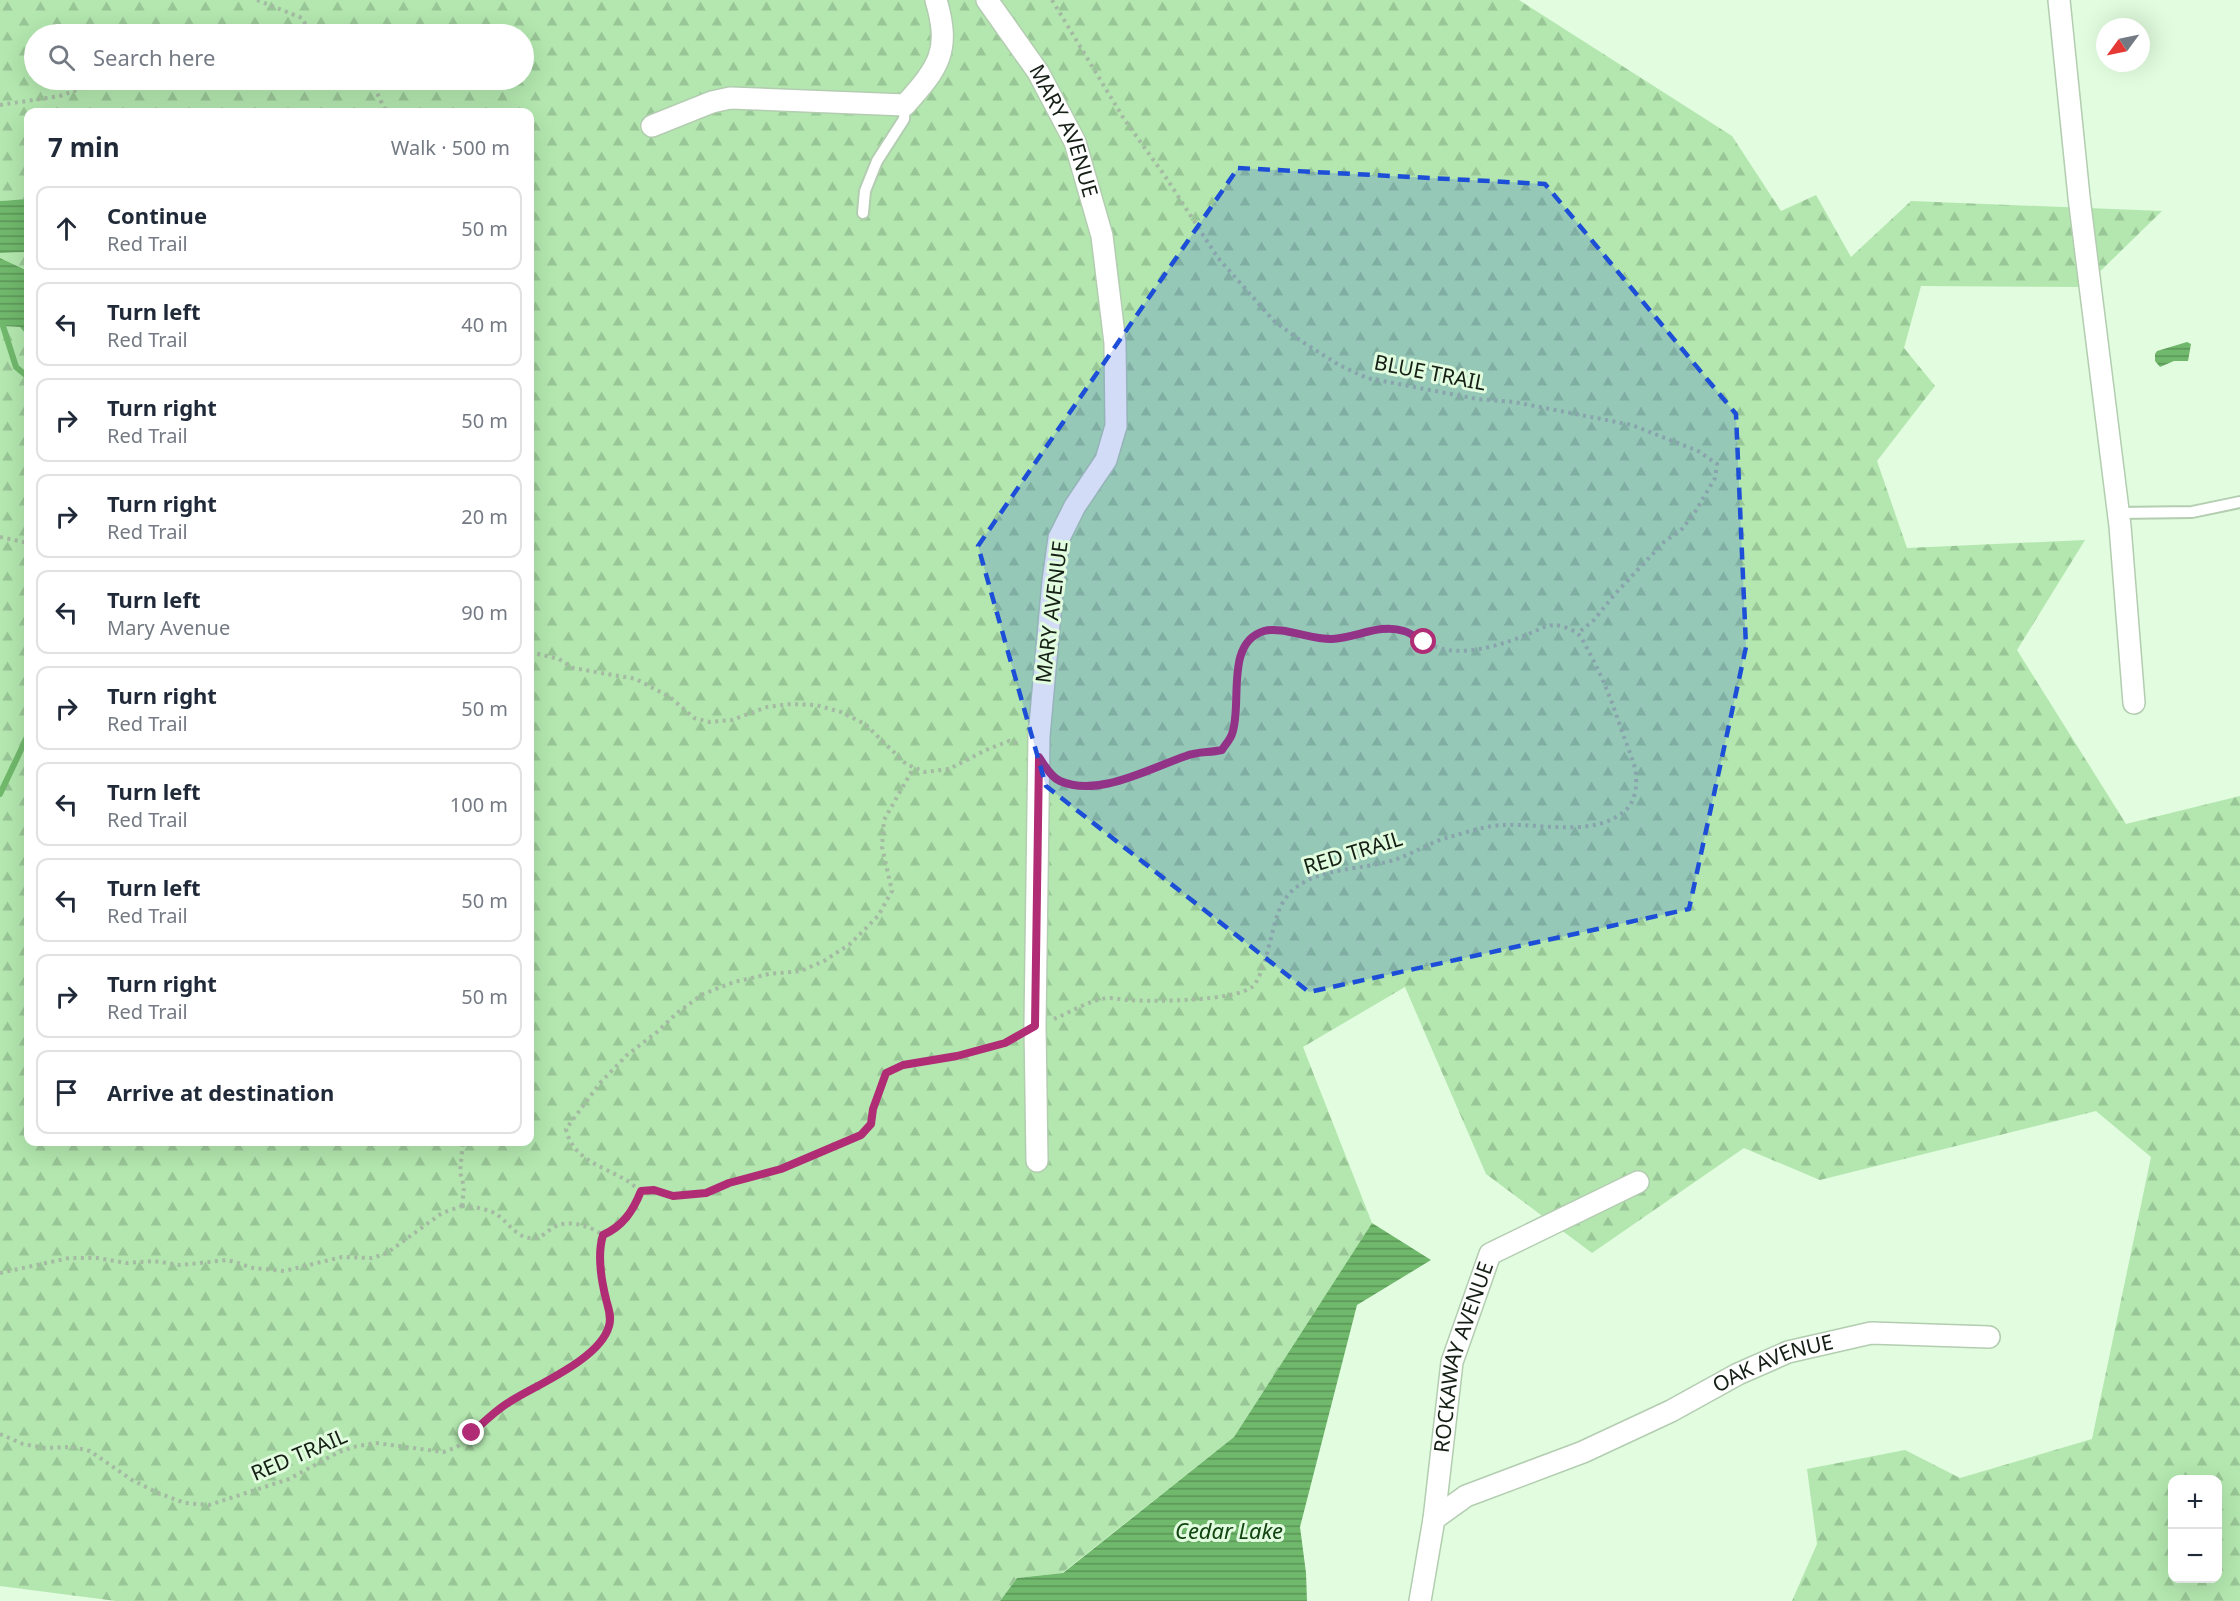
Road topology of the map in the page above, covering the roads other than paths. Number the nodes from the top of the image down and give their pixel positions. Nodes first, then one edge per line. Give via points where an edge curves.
1 (936, 0) edge
2 (987, 0) edge
3 (2059, 0) edge
4 (905, 105) junction
5 (652, 126) dead end
6 (862, 213) dead end
7 (2240, 502) edge
8 (2118, 513) junction
9 (2134, 703) dead end
10 (1037, 1161) dead end
11 (1638, 1182) dead end
12 (1989, 1337) dead end
13 (1434, 1519) junction
14 (1420, 1601) edge

1 - 4 street via 943,26 943,49 926,82
2 - 10 street, MARY AVENUE via 1038,72 1075,142 1102,236 1115,343 1116,426 1106,460 1059,538 1049,617 1039,757
3 - 8 street
4 - 5 street via 730,98
4 - 6 lane via 904,119 877,161 865,191
7 - 8 lane via 2192,513
8 - 9 street
11 - 13 street, ROCKAWAY AVENUE via 1490,1254 1452,1362
12 - 13 street, OAK AVENUE via 1871,1333 1788,1352 1573,1456 1466,1497
13 - 14 street, ROCKAWAY AVENUE

